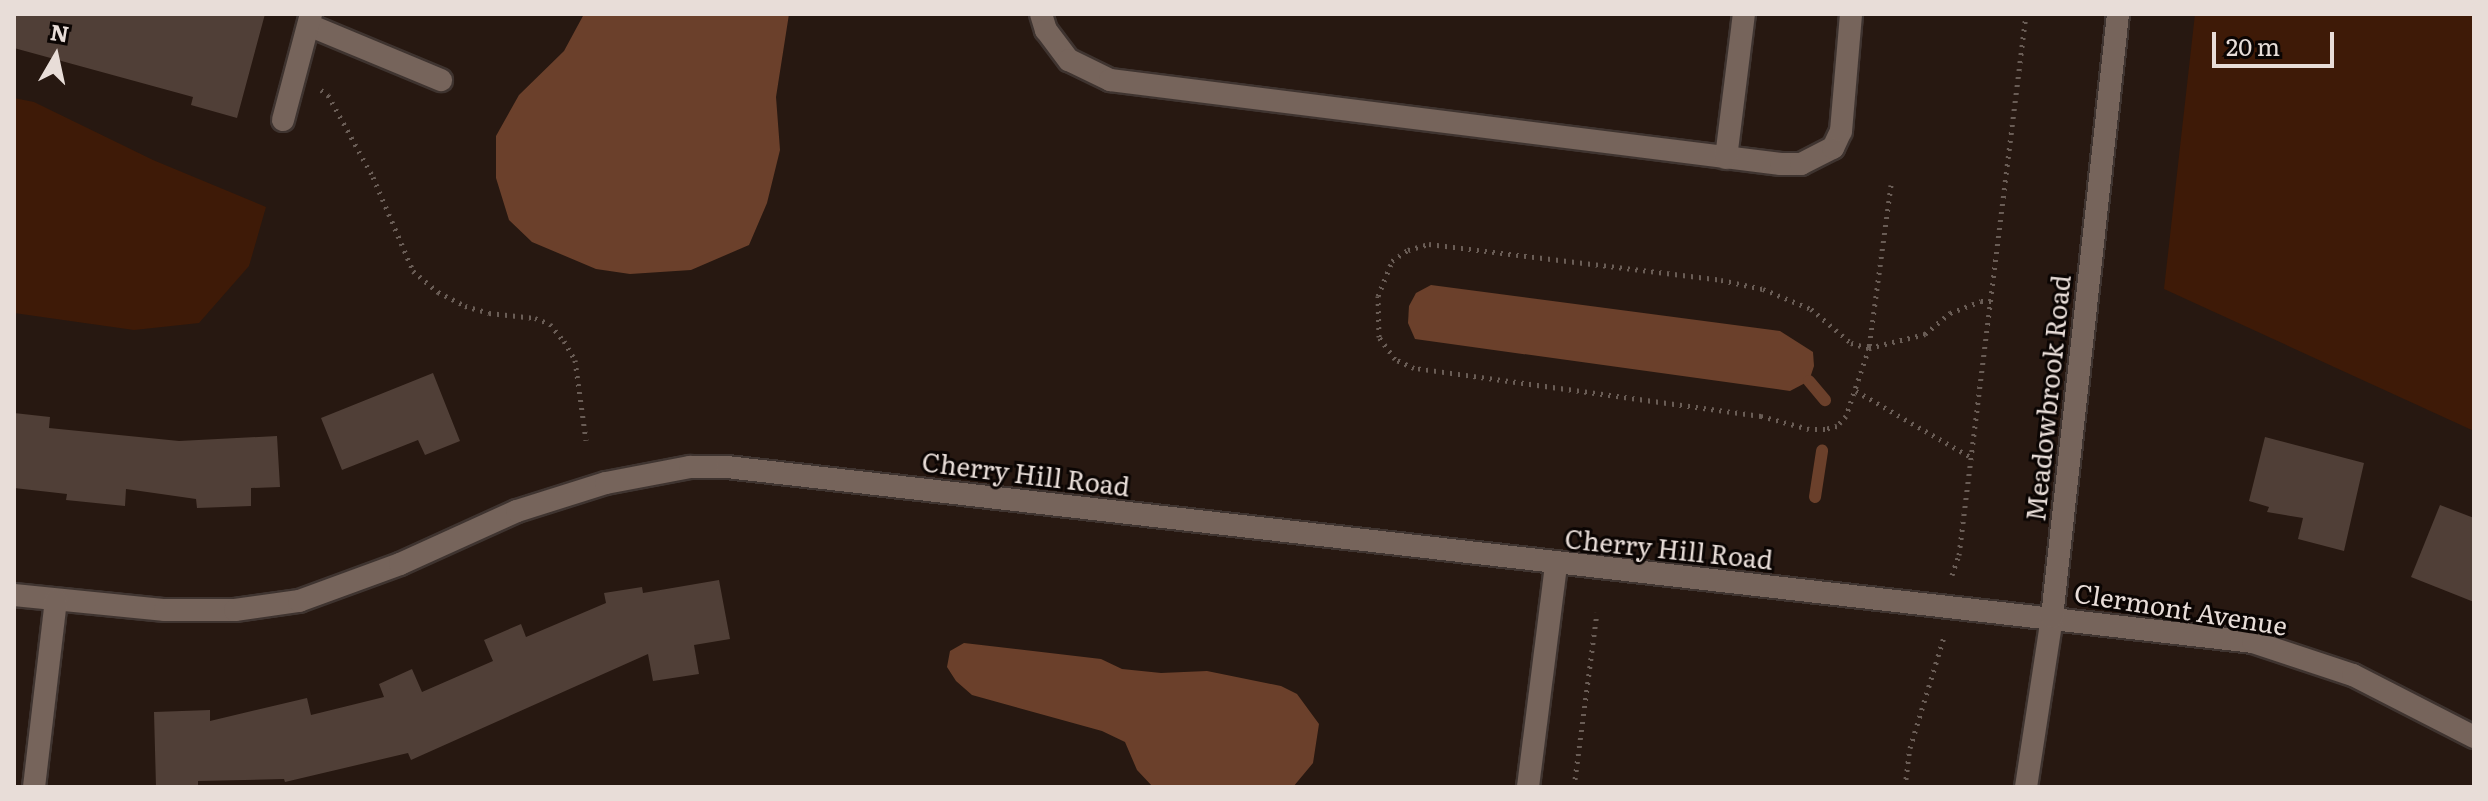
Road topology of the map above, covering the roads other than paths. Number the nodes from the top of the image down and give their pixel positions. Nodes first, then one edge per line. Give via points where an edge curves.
1 (1041, 14) edge
2 (1744, 14) edge
3 (1851, 14) edge
4 (2118, 14) edge
5 (311, 20) edge
6 (441, 80) dead end
7 (283, 120) dead end
8 (1726, 158) junction
9 (1556, 564) junction
10 (14, 595) edge
11 (56, 600) junction
12 (2052, 617) junction
13 (2474, 737) edge
14 (34, 787) edge
15 (1528, 787) edge
16 (2026, 787) edge

1 - 8 street via 1046,30 1069,60 1110,80
2 - 8 street
3 - 8 street via 1841,131 1833,148 1801,164
4 - 12 street, Meadowbrook Road
5 - 6 street
5 - 7 street
9 - 11 street, Cherry Hill Road via 781,471 690,467 606,483 517,511 400,564 299,601 193,610
9 - 12 street, Cherry Hill Road
9 - 15 street
10 - 11 street, Cherry Hill Road
11 - 14 street
12 - 13 street, Clermont Avenue via 2253,642 2304,656
12 - 16 street, Meadowbrook Road

